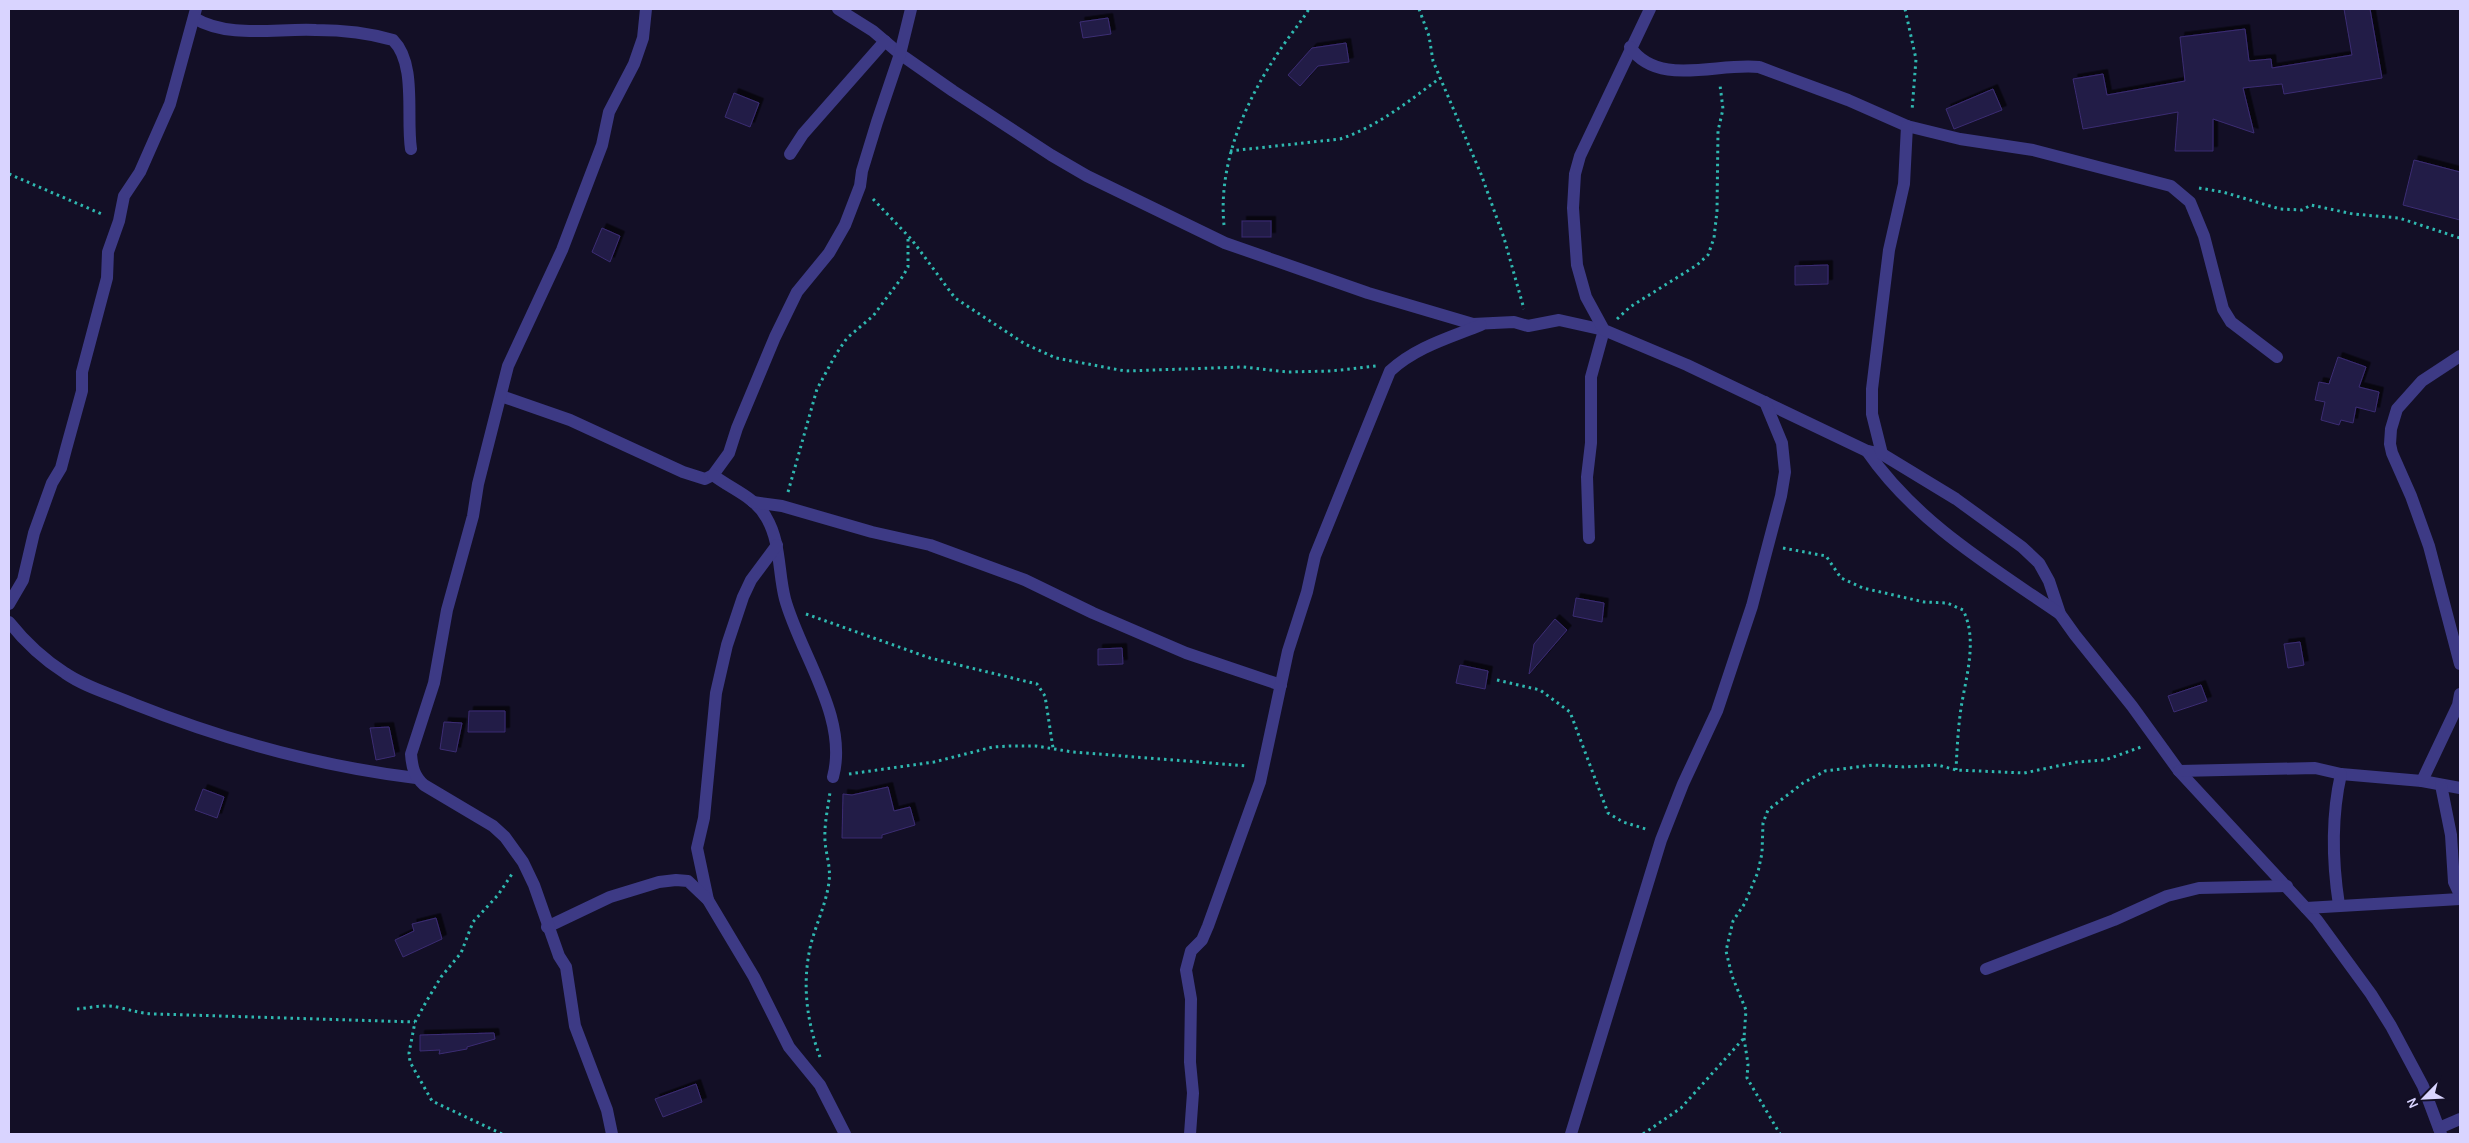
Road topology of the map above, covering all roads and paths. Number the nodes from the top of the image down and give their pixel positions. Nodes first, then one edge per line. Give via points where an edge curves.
1 (646, 9) edge
2 (838, 9) edge
3 (911, 9) edge
4 (1309, 9) edge
5 (1419, 9) edge
6 (1650, 9) edge
7 (1905, 9) edge
8 (195, 13) edge
9 (885, 41) junction
10 (1630, 47) junction
11 (900, 54) junction
12 (1718, 70) junction
13 (1440, 78) junction
14 (1910, 126) junction
15 (411, 149) dead end
16 (1230, 151) junction
17 (790, 154) dead end
18 (9, 174) edge
19 (860, 186) junction
20 (2171, 186) junction
21 (119, 221) junction
22 (908, 236) junction
23 (2460, 238) edge
24 (1225, 243) junction
25 (1485, 323) junction
26 (1528, 326) junction
27 (1604, 330) junction
28 (2460, 356) edge
29 (2277, 357) dead end
30 (1399, 363) junction
31 (501, 396) junction
32 (1765, 402) junction
33 (1867, 451) junction
34 (1882, 454) junction
35 (713, 475) junction
36 (753, 502) junction
37 (782, 506) junction
38 (1589, 538) dead end
39 (777, 545) junction
40 (1768, 545) junction
41 (9, 604) edge
42 (789, 609) junction
43 (2060, 614) junction
44 (9, 622) edge
45 (2460, 664) edge
46 (1497, 680) dead end
47 (1281, 685) junction
48 (2460, 694) edge
49 (2160, 744) junction
50 (1053, 748) junction
51 (1264, 767) junction
52 (1956, 770) junction
53 (2179, 771) junction
54 (2341, 774) junction
55 (833, 777) junction
56 (416, 778) junction
57 (2422, 781) junction
58 (2441, 785) junction
59 (2460, 788) edge
60 (1664, 833) junction
61 (523, 862) junction
62 (2287, 886) junction
63 (2460, 895) edge
64 (708, 900) junction
65 (2460, 900) edge
66 (2339, 905) junction
67 (2306, 908) junction
68 (547, 927) junction
69 (1986, 968) dead end
70 (78, 1010) dead end
71 (415, 1022) junction
72 (1744, 1038) junction
73 (823, 1064) dead end
74 (2460, 1119) edge
75 (2440, 1131) edge
76 (502, 1134) edge
77 (612, 1134) edge
78 (845, 1134) edge
79 (1190, 1134) edge
80 (1571, 1134) edge
81 (1643, 1134) edge
82 (1780, 1134) edge

1 - 31 street via 643,38 634,64 609,112 600,151 562,250 515,350
2 - 9 street
3 - 11 street
4 - 16 path via 1256,90
5 - 13 path
6 - 10 street
7 - 14 path via 1916,59
8 - 15 street via 205,24 220,28 317,30 393,40 405,57 410,86 407,128
8 - 21 street via 170,104 140,172 124,196
9 - 11 street
9 - 17 street via 803,134
10 - 12 street via 1638,58 1651,66
10 - 27 street via 1580,156 1575,174 1573,208 1577,265 1586,297
11 - 19 street
11 - 24 street via 1087,176
12 - 14 street via 1759,67
12 - 27 path via 1724,109 1718,131 1717,211 1708,255 1630,306
13 - 16 path via 1357,134 1340,139
13 - 26 path via 1504,238
14 - 20 street via 1960,139 2033,150
14 - 34 street via 1872,390 1872,414
16 - 24 path via 1223,194
18 - 21 path
19 - 22 path
19 - 35 street via 845,225 829,253 794,299 729,453
20 - 23 path via 2222,192 2280,209 2302,210 2311,206 2399,218
20 - 29 street via 2186,196 2192,208 2204,236 2223,309 2230,322
21 - 41 street via 108,252 107,278 61,468 34,533 24,580
22 - 30 path via 956,298 1025,344 1056,358 1125,372 1243,367 1288,372 1331,371
22 - 37 path via 908,267 873,316 848,338 836,354 817,389
24 - 25 street via 1368,293 1473,324
25 - 26 street via 1514,322
25 - 30 street via 1424,347
26 - 27 street via 1559,320
27 - 32 street
27 - 38 street via 1591,377 1591,443 1587,477
28 - 45 street via 2422,381 2397,409 2390,444 2429,546
30 - 47 street via 1390,371 1374,407 1315,556
31 - 35 street via 570,420 683,472 705,479
31 - 56 street via 447,610 434,683 414,741 412,766
32 - 33 street
32 - 40 street via 1782,443 1785,472
33 - 34 street
33 - 43 street via 1884,475 1936,526
34 - 43 street via 1956,499 2022,547 2042,569
35 - 36 street
36 - 37 street
36 - 39 street via 766,517
37 - 47 street via 930,546 1034,584 1186,652
39 - 42 street
39 - 64 street via 751,580 743,598 716,693 704,818 697,848
40 - 52 path via 1826,556 1841,578 1863,588 1963,610 1968,621 1968,669
40 - 60 street via 1743,638 1718,711
42 - 50 path via 930,658 1038,684 1045,696
42 - 55 street via 823,688 833,727 836,763
43 - 49 street
44 - 56 street via 22,639 66,674 164,716 247,745 375,773
46 - 60 path via 1540,690 1566,708 1579,733 1608,813 1640,828
47 - 51 street
48 - 57 street via 2458,706
49 - 52 path via 2132,750 2120,757 2024,773
49 - 53 street
50 - 51 path
50 - 55 path via 993,747 934,762
51 - 79 street via 1208,926 1187,960 1193,1093
52 - 72 path via 1938,765 1873,765 1825,771 1768,810 1763,823 1758,872 1745,903 1733,921 1726,951 1746,1010
53 - 54 street via 2315,768
53 - 62 street
54 - 57 street
54 - 66 street via 2334,806 2333,835 2333,865
55 - 73 path via 825,828 829,885 810,950 806,1008 810,1030
56 - 61 street via 493,826 505,836
57 - 58 street
58 - 59 street
58 - 63 street via 2452,835 2454,882
60 - 80 street
61 - 68 street
61 - 71 path via 473,922 462,953 441,977
62 - 67 street
62 - 69 street via 2199,888 2167,896 2114,920
64 - 68 street via 688,881 659,882 610,897
64 - 78 street via 754,977 789,1047 820,1085
65 - 66 street
66 - 67 street
67 - 75 street via 2391,1026 2422,1086
68 - 77 street via 566,966 576,1026 607,1110
70 - 71 path via 105,1006 139,1014
71 - 76 path via 410,1062 432,1101
72 - 81 path via 1681,1108
72 - 82 path via 1748,1052 1747,1078
74 - 75 street

